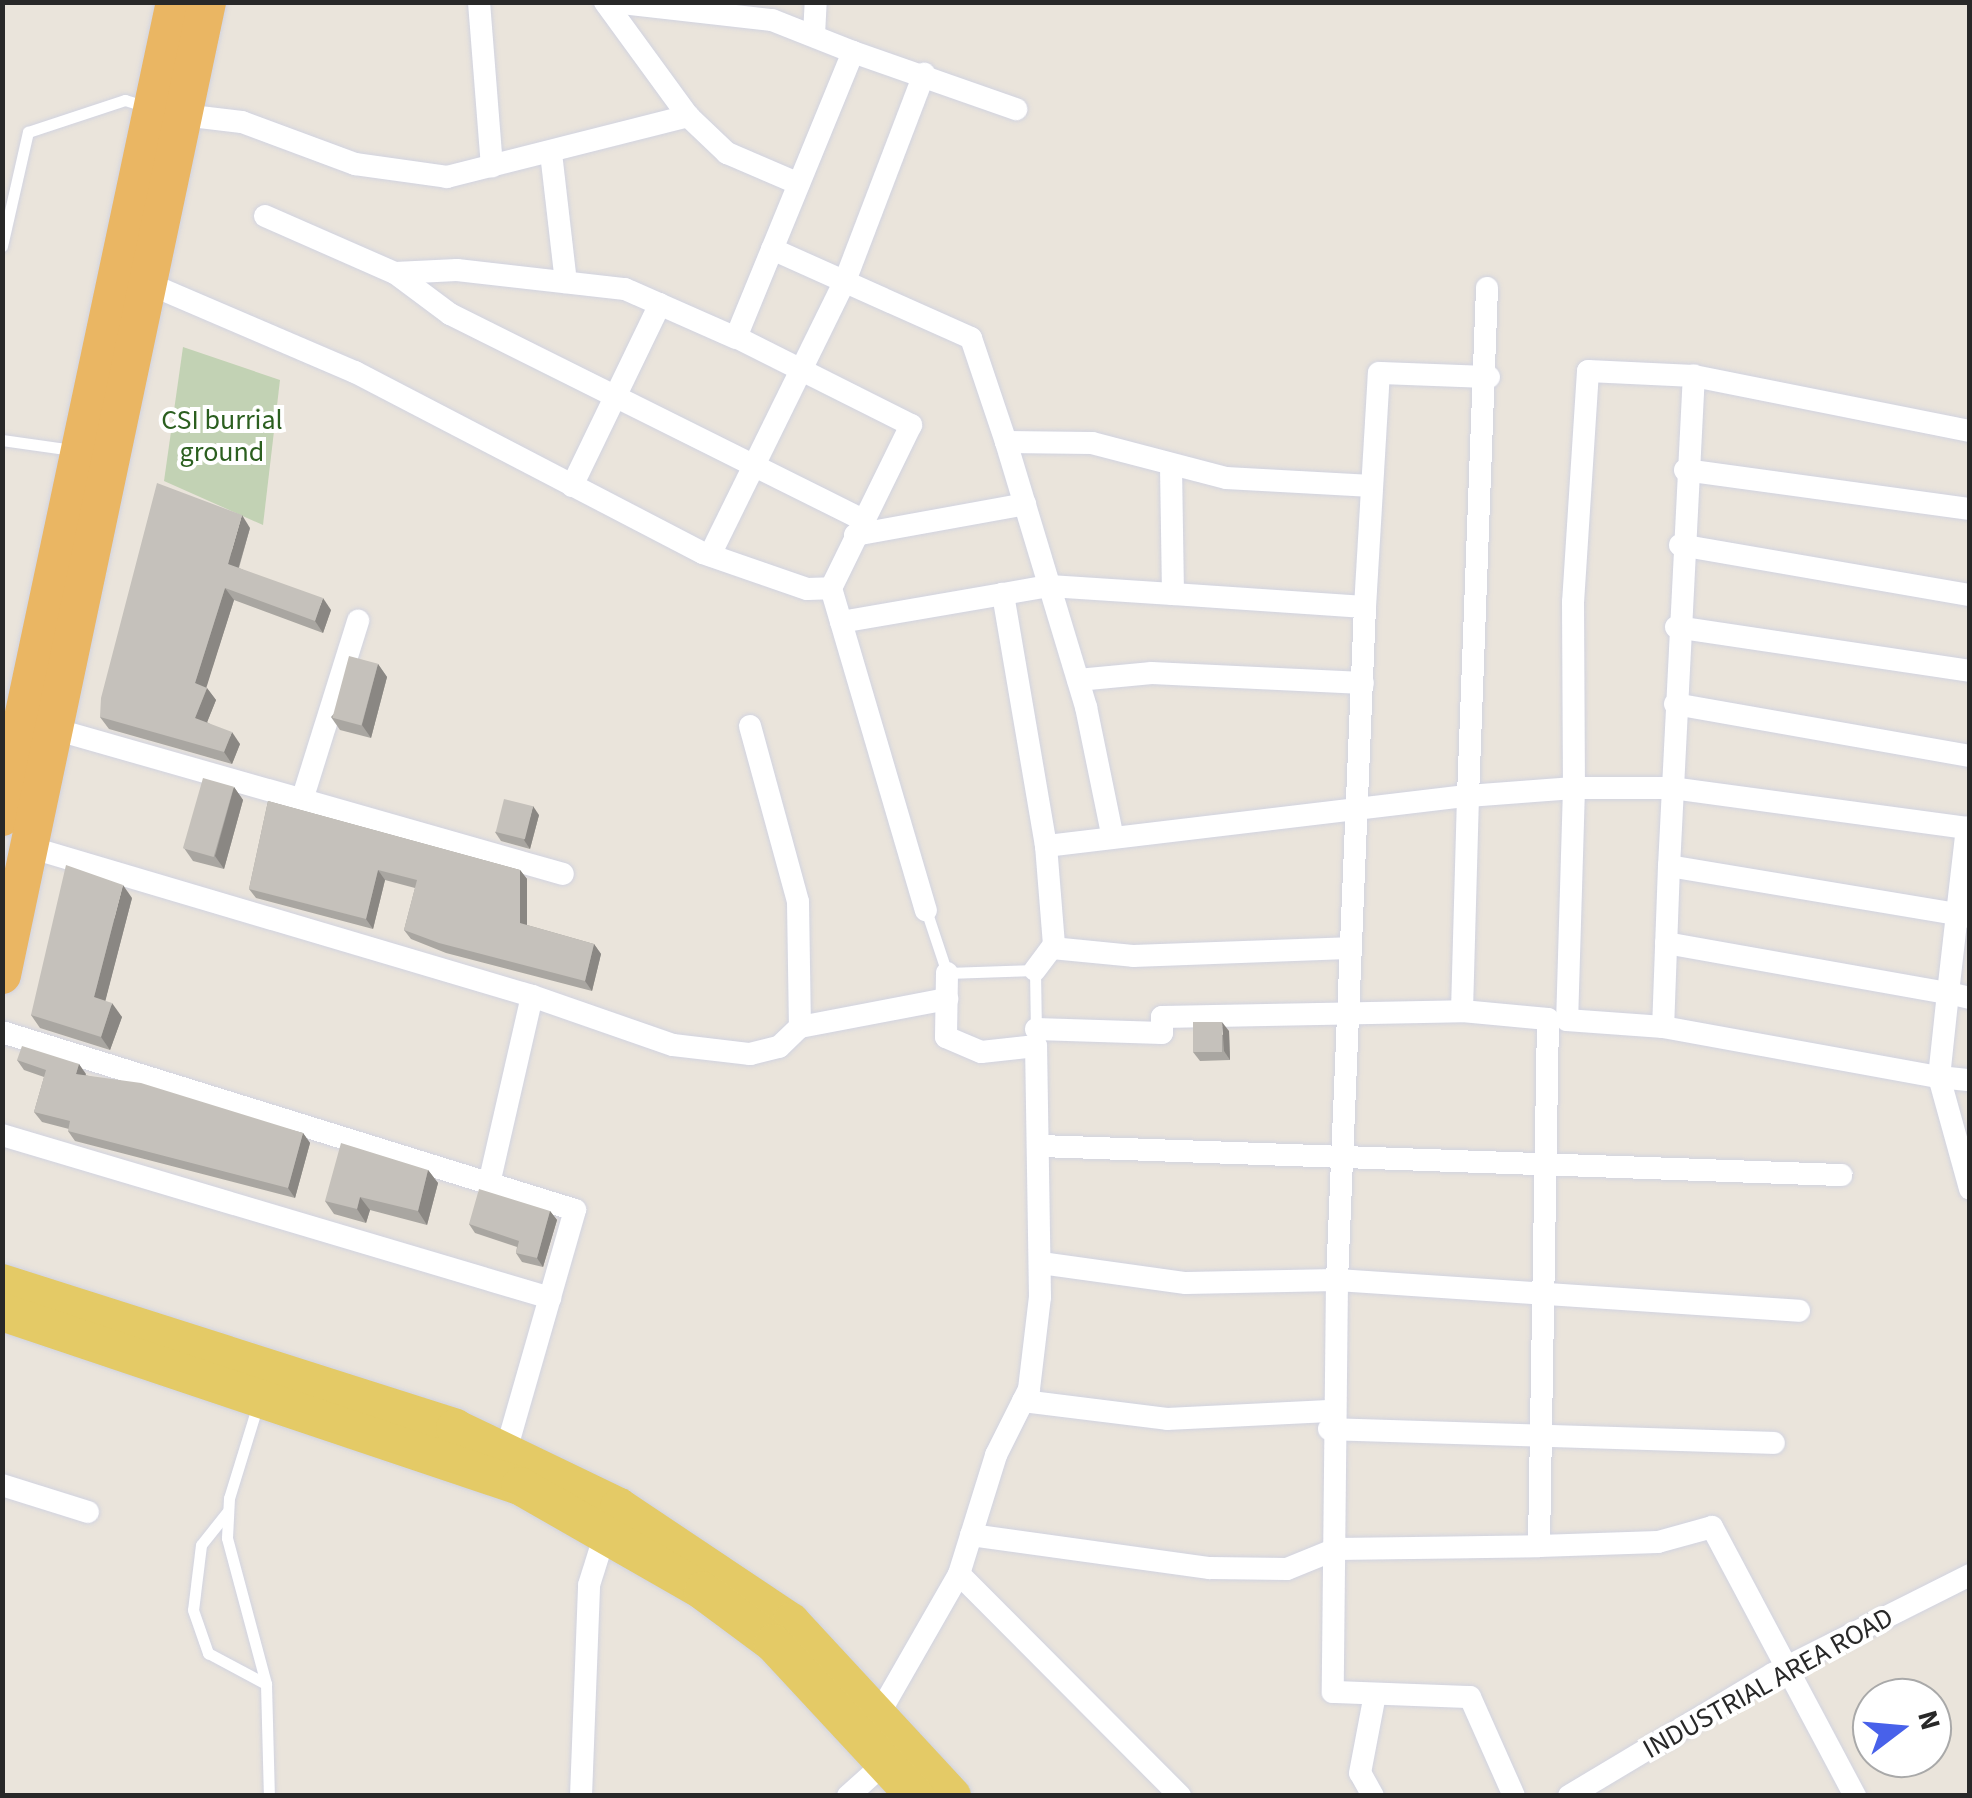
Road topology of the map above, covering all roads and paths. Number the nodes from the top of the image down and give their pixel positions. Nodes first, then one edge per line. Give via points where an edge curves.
1 (174, 2) edge
2 (208, 2) edge
3 (478, 2) edge
4 (605, 2) edge
5 (614, 2) edge
6 (816, 2) edge
7 (685, 6) edge
8 (814, 35) junction
9 (853, 52) junction
10 (924, 74) junction
11 (1016, 109) dead end
12 (167, 112) junction
13 (688, 116) junction
14 (551, 153) junction
15 (492, 166) junction
16 (799, 184) junction
17 (266, 216) dead end
18 (2, 246) edge
19 (772, 249) junction
20 (395, 273) junction
21 (845, 281) junction
22 (148, 282) junction
23 (566, 282) junction
24 (1487, 288) dead end
25 (660, 304) junction
26 (736, 338) junction
27 (802, 371) junction
28 (1694, 376) junction
29 (1488, 377) junction
30 (619, 392) junction
31 (1970, 431) edge
32 (2, 440) edge
33 (1006, 442) junction
34 (95, 454) junction
35 (757, 464) junction
36 (1171, 465) junction
37 (1685, 470) junction
38 (572, 486) junction
39 (1372, 486) junction
40 (1025, 504) junction
41 (1970, 509) edge
42 (858, 527) junction
43 (1680, 545) junction
44 (710, 556) junction
45 (1050, 586) junction
46 (832, 588) junction
47 (1004, 594) junction
48 (1173, 594) junction
49 (1970, 595) edge
50 (1365, 607) junction
51 (358, 621) dead end
52 (840, 622) junction
53 (1676, 627) junction
54 (1970, 671) edge
55 (1078, 680) junction
56 (1363, 683) junction
57 (1674, 704) junction
58 (750, 726) dead end
59 (54, 729) junction
60 (1970, 756) edge
61 (1574, 788) junction
62 (1673, 788) junction
63 (1468, 796) junction
64 (302, 800) junction
65 (1362, 810) junction
66 (2, 817) edge
67 (1968, 829) edge
68 (1112, 834) junction
69 (1046, 846) junction
70 (29, 847) junction
71 (1670, 866) junction
72 (564, 874) dead end
73 (926, 910) joint
74 (1963, 916) edge
75 (1666, 943) junction
76 (1052, 948) junction
77 (1348, 948) junction
78 (1035, 970) junction
79 (948, 974) junction
80 (2, 975) edge
81 (1959, 995) edge
82 (532, 996) junction
83 (947, 999) junction
84 (1462, 1011) junction
85 (1346, 1014) junction
86 (1558, 1020) junction
87 (800, 1026) junction
88 (1662, 1028) junction
89 (2, 1032) edge
90 (1036, 1038) junction
91 (1939, 1077) junction
92 (1970, 1080) edge
93 (2, 1135) edge
94 (1041, 1146) junction
95 (1341, 1152) junction
96 (1545, 1160) junction
97 (1840, 1175) dead end
98 (489, 1184) junction
99 (1970, 1188) edge
100 (1041, 1263) junction
101 (1337, 1280) junction
102 (2, 1283) edge
103 (1542, 1292) junction
104 (550, 1298) junction
105 (1799, 1311) dead end
106 (2, 1312) edge
107 (265, 1380) junction
108 (1023, 1401) junction
109 (1329, 1420) junction
110 (1536, 1439) junction
111 (1774, 1443) dead end
112 (506, 1450) junction
113 (2, 1485) edge
114 (228, 1511) junction
115 (88, 1512) dead end
116 (612, 1519) junction
117 (971, 1535) junction
118 (1539, 1546) junction
119 (1336, 1549) junction
120 (959, 1574) junction
121 (1970, 1574) edge
122 (1781, 1670) junction
123 (266, 1684) junction
124 (1375, 1694) junction
125 (877, 1738) junction
126 (270, 1796) edge
127 (581, 1796) edge
128 (848, 1796) edge
129 (915, 1796) edge
130 (952, 1796) edge
131 (1180, 1796) edge
132 (1372, 1796) edge
133 (1514, 1796) edge
134 (1568, 1796) edge
135 (1855, 1796) edge

1 - 12 highway
2 - 12 highway
3 - 15 street
4 - 13 street
5 - 7 street
6 - 8 street
7 - 8 street
8 - 9 street
9 - 10 street
9 - 16 street
10 - 11 street
10 - 21 street
12 - 15 street via 242,122 355,164 447,176
12 - 18 lane via 124,100 28,132
12 - 22 highway
12 - 34 highway
13 - 14 street
13 - 16 street via 727,153
14 - 15 street
14 - 23 street
16 - 19 street
17 - 20 street
19 - 21 street
19 - 26 street
20 - 23 street
20 - 30 street via 450,314
21 - 27 street
21 - 33 street via 971,338
22 - 34 highway
22 - 38 street via 355,372
23 - 25 street
24 - 29 street
25 - 26 street
25 - 30 street
26 - 27 street
27 - 35 street
27 - 42 street via 911,425
28 - 31 street
28 - 37 street
28 - 61 street via 1588,371 1573,602
29 - 39 street via 1379,373
29 - 63 street
30 - 35 street
30 - 38 street
32 - 34 lane
33 - 36 street via 1092,443
33 - 40 street
34 - 59 highway
34 - 66 highway
35 - 42 street
35 - 44 street
36 - 39 street
36 - 48 street
37 - 41 street
37 - 43 street
38 - 44 street
39 - 50 street
40 - 42 street
40 - 45 street
42 - 46 street
43 - 49 street
43 - 53 street
44 - 46 street via 807,589
45 - 47 street
45 - 48 street
45 - 55 street
46 - 52 street
47 - 52 street
47 - 69 street
48 - 50 street
50 - 56 street
51 - 64 street
52 - 73 street
53 - 54 street
53 - 57 street
55 - 56 street via 1152,672
55 - 68 street
56 - 65 street
57 - 60 street
57 - 62 street
58 - 87 street via 798,902
59 - 64 street
59 - 70 highway
61 - 62 street
61 - 63 street
61 - 86 street
62 - 67 street
62 - 71 street
63 - 65 street
63 - 84 street
64 - 72 street
65 - 68 street
65 - 77 street
67 - 74 street
68 - 69 street
69 - 76 street
70 - 80 highway
70 - 82 street
71 - 74 street
71 - 75 street
73 - 79 lane
74 - 81 street
75 - 81 street
75 - 88 street
76 - 77 street via 1133,956
76 - 78 street
77 - 85 street
78 - 79 lane
78 - 90 lane
79 - 83 street
81 - 91 street
82 - 87 street via 673,1045 750,1054 779,1048
82 - 98 street
83 - 87 street
83 - 90 street via 946,1036 981,1052
84 - 85 street
84 - 86 street
85 - 90 street via 1162,1018 1162,1033
85 - 95 street
86 - 88 street
86 - 96 street
88 - 91 street
89 - 98 street
90 - 94 street
91 - 92 street
91 - 99 street
93 - 104 street
94 - 95 street
94 - 100 street
95 - 96 street
95 - 101 street
96 - 97 street
96 - 103 street
98 - 104 street via 575,1210
100 - 101 street via 1186,1283
100 - 108 street
101 - 103 street
101 - 109 street
102 - 107 main road
103 - 105 street
103 - 110 street
104 - 112 street
106 - 107 main road
107 - 112 main road
107 - 114 lane
107 - 116 main road
108 - 109 street via 1167,1419
108 - 117 street
109 - 110 street
109 - 119 street
110 - 111 street
110 - 118 street
112 - 116 main road
113 - 115 street
114 - 123 lane
114 - 123 lane via 201,1545 193,1610 208,1653
116 - 125 main road via 782,1632
116 - 127 street via 589,1585
117 - 119 street via 1210,1568 1287,1568
117 - 120 street
118 - 119 street
118 - 122 street via 1658,1542 1712,1527
119 - 124 street via 1333,1692
120 - 125 street
120 - 131 street
121 - 122 street, INDUSTRIAL AREA ROAD
122 - 134 street, INDUSTRIAL AREA ROAD
122 - 135 street
123 - 126 lane
124 - 132 street via 1360,1773
124 - 133 street via 1470,1697
125 - 128 street
125 - 129 main road
125 - 130 main road

